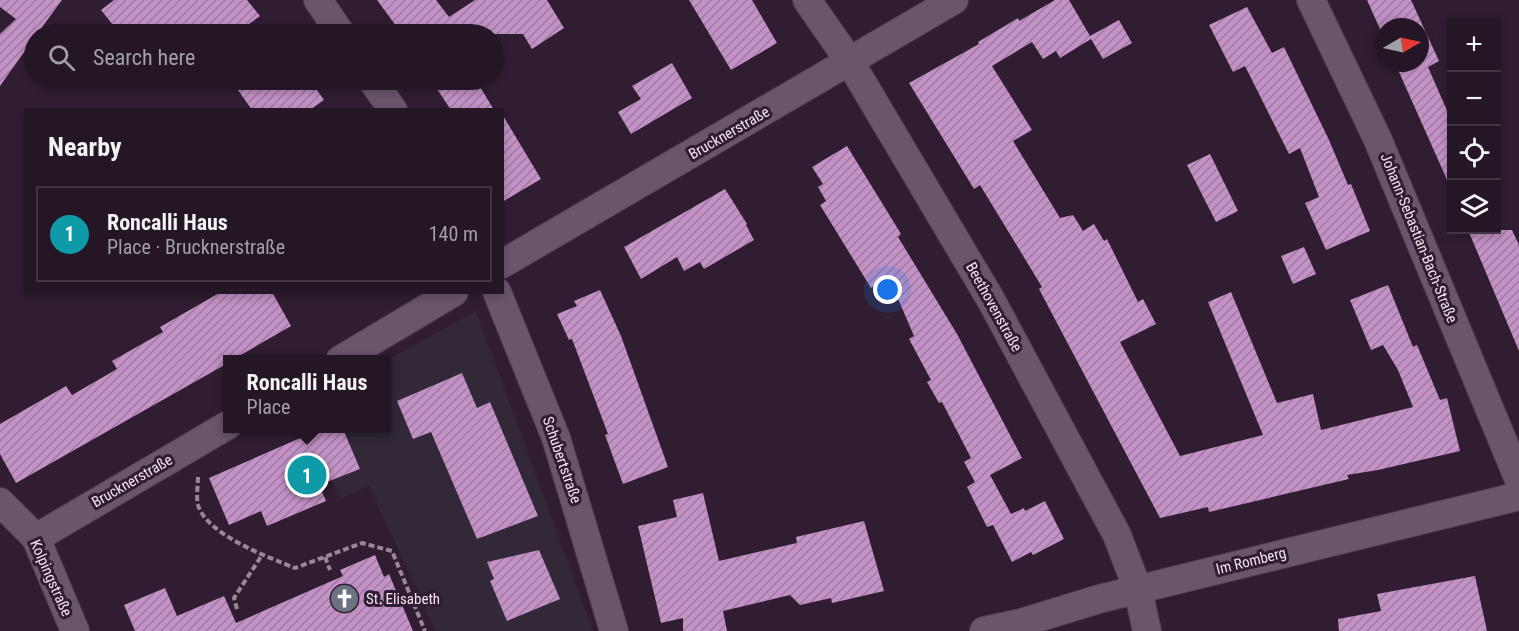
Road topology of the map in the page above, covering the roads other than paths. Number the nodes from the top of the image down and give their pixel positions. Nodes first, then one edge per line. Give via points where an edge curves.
1 (318, 0) edge
2 (807, 0) edge
3 (954, 0) edge
4 (1311, 0) edge
5 (334, 24) edge
6 (849, 62) junction
7 (379, 90) edge
8 (392, 108) edge
9 (504, 263) edge
10 (451, 294) edge
11 (498, 294) edge
12 (347, 355) edge
13 (223, 428) edge
14 (1519, 480) edge
15 (1519, 496) edge
16 (0, 502) edge
17 (36, 538) junction
18 (1138, 590) junction
19 (75, 631) edge
20 (614, 631) edge
21 (984, 631) edge
22 (1147, 631) edge

1 - 5 street
2 - 6 street, Beethovenstraße
3 - 6 street, Brucknerstraße
4 - 14 street, Johann-Sebastian-Bach-Straße via 1378,140
6 - 9 street, Brucknerstraße
6 - 18 street, Beethovenstraße via 991,300 1116,535
7 - 8 street
10 - 12 street
11 - 20 street, Schubertstraße via 556,438
13 - 17 street, Brucknerstraße
15 - 18 street, Im Romberg
16 - 17 street, Kolpingstraße
17 - 19 street, Kolpingstraße
18 - 21 street, Im Romberg
18 - 22 street, Beethovenstraße

